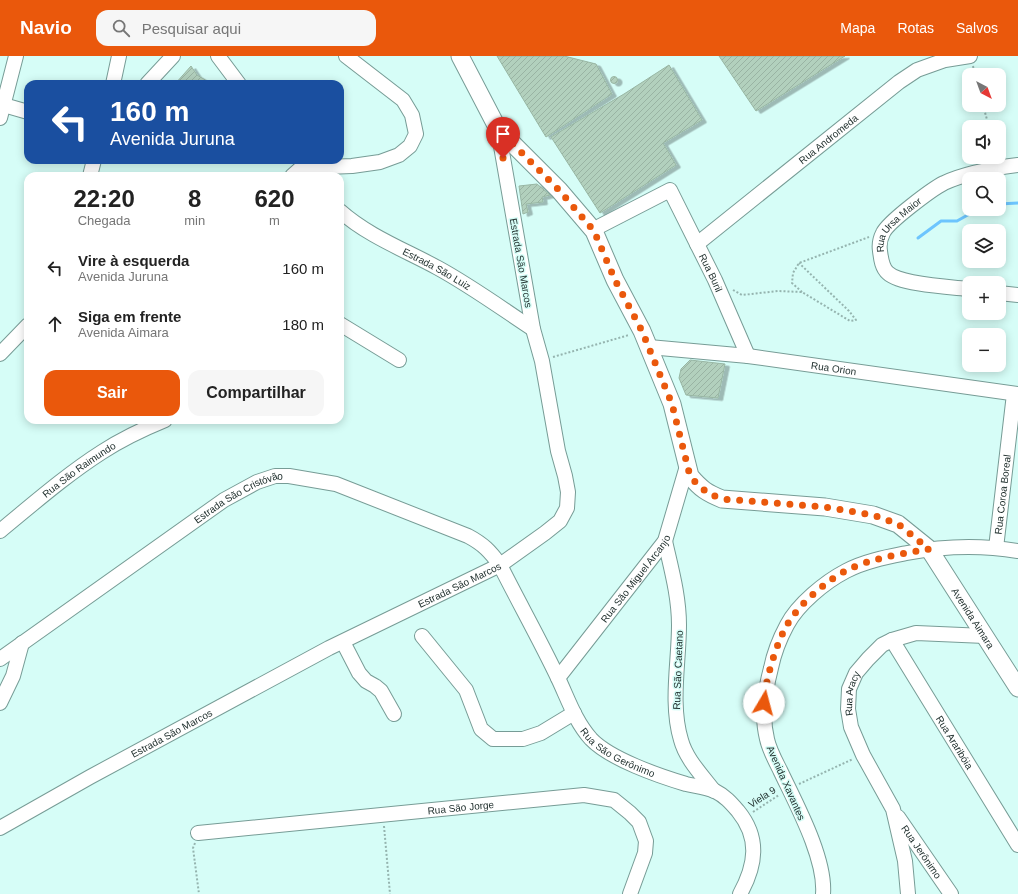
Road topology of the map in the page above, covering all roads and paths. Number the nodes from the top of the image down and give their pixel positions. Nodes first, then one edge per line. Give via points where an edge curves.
1 (16, 56) edge
2 (119, 56) edge
3 (173, 56) edge
4 (218, 56) edge
5 (346, 56) edge
6 (460, 56) edge
7 (970, 56) edge
8 (114, 80) edge
9 (151, 80) edge
10 (236, 80) edge
11 (1, 109) edge
12 (24, 112) edge
13 (498, 129) junction
14 (1018, 165) edge
15 (299, 170) edge
16 (344, 214) edge
17 (600, 226) dead end
18 (883, 232) junction
19 (697, 244) junction
20 (800, 263) junction
21 (715, 280) junction
22 (962, 288) edge
23 (802, 292) junction
24 (1006, 294) edge
25 (1018, 295) edge
26 (344, 326) edge
27 (24, 329) edge
28 (533, 329) junction
29 (642, 331) junction
30 (649, 347) junction
31 (0, 354) edge
32 (748, 356) junction
33 (399, 360) dead end
34 (542, 361) junction
35 (1016, 394) edge
36 (156, 424) edge
37 (687, 466) junction
38 (0, 531) edge
39 (665, 541) junction
40 (996, 548) junction
41 (929, 549) junction
42 (1018, 552) edge
43 (500, 566) junction
44 (422, 636) dead end
45 (985, 636) junction
46 (892, 640) junction
47 (342, 642) junction
48 (22, 643) junction
49 (0, 659) edge
50 (558, 678) junction
51 (1017, 683) edge
52 (0, 703) edge
53 (574, 713) junction
54 (394, 714) dead end
55 (687, 754) junction
56 (863, 755) junction
57 (684, 783) junction
58 (789, 789) junction
59 (714, 791) junction
60 (893, 809) junction
61 (383, 815) junction
62 (744, 818) junction
63 (0, 828) edge
64 (198, 833) joint
65 (1018, 844) edge
66 (199, 894) edge
67 (390, 894) edge
68 (630, 894) edge
69 (740, 894) edge
70 (823, 894) edge
71 (908, 894) edge
72 (951, 894) edge

1 - 11 street
2 - 8 street
3 - 9 street
4 - 10 street
5 - 15 street via 403,100 412,115 416,134 410,146 399,155 380,162
6 - 13 main road
7 - 19 street, Rua Andromeda via 945,60 917,70 898,82
11 - 12 street
13 - 28 street, Estrada São Marcos
13 - 29 main road via 559,190 594,231 615,280
14 - 18 street, Rua Ursa Maior via 961,177 943,184 923,196
16 - 28 street, Estrada São Luiz via 366,230 471,288
17 - 19 street, Rua Buril via 670,190
18 - 20 path
18 - 22 street, Rua Ursa Maior via 879,245 882,264 888,273 910,282
19 - 21 street, Rua Buril
20 - 23 path via 793,273 792,283
20 - 23 path via 850,311 856,320 850,321
21 - 23 path via 742,295 778,291
21 - 32 street, Rua Buril
24 - 25 street
26 - 33 street
27 - 31 street
28 - 34 street, Estrada São Marcos
29 - 30 main road
29 - 34 path
30 - 32 street, Rua Orion
30 - 37 main road via 672,404
32 - 35 street, Rua Orion
34 - 43 street, Estrada São Marcos via 568,492 567,508 560,521
35 - 40 street, Rua Coroa Boreal
36 - 38 street, Rua São Raimundo via 102,452 65,478
37 - 39 street, Rua São Miguel Arcanjo
37 - 41 main road, Avenida Aimara via 690,476 698,485 707,493 722,499 825,507 873,515 898,524
39 - 50 street, Rua São Miguel Arcanjo
39 - 55 street, Rua São Caetano via 676,592 679,624 676,710 681,741
40 - 41 street, Avenida Xavantes
40 - 42 street, Avenida Xavantes
41 - 45 main road, Avenida Aimara
41 - 58 street, Avenida Xavantes via 877,559 847,570 804,602 787,625 774,656 765,692 764,713 767,740
43 - 47 street, Estrada São Marcos
43 - 48 street, Estrada São Cristóvão via 480,543 409,512 336,484 275,476 257,482 224,500
43 - 50 street, Rua São Gerônimo
44 - 53 street via 466,690 481,729 493,739 523,739 541,733
45 - 46 street, Rua Aracy via 916,633
45 - 51 main road, Avenida Aimara
46 - 56 street, Rua Aracy via 882,645 868,659 856,673 849,689 848,709 851,727
46 - 65 street, Rua Araribóia
47 - 54 street via 359,673 381,691
47 - 63 street, Estrada São Marcos
48 - 49 street, Estrada São Cristóvão
48 - 52 street via 13,676
50 - 53 street, Rua São Gerônimo
53 - 57 street, Rua São Gerônimo via 585,732 606,750 624,761
55 - 57 street
55 - 59 street, Rua São Caetano
56 - 58 path, Viela 9
56 - 60 street, Rua Aracy
57 - 59 street, Rua São Gerônimo
58 - 62 path, Viela 9
58 - 70 street, Avenida Xavantes via 822,870
59 - 62 street, Rua São Gerônimo via 726,797
60 - 71 street, Rua Aracy via 905,861
60 - 72 street, Rua Jerônimo
61 - 64 street, Rua São Jorge
61 - 67 path
61 - 68 street, Rua São Jorge via 584,795 614,800 639,822 646,841
62 - 69 street, Rua São Gerônimo via 751,831 754,850 751,870
64 - 66 path via 193,848

